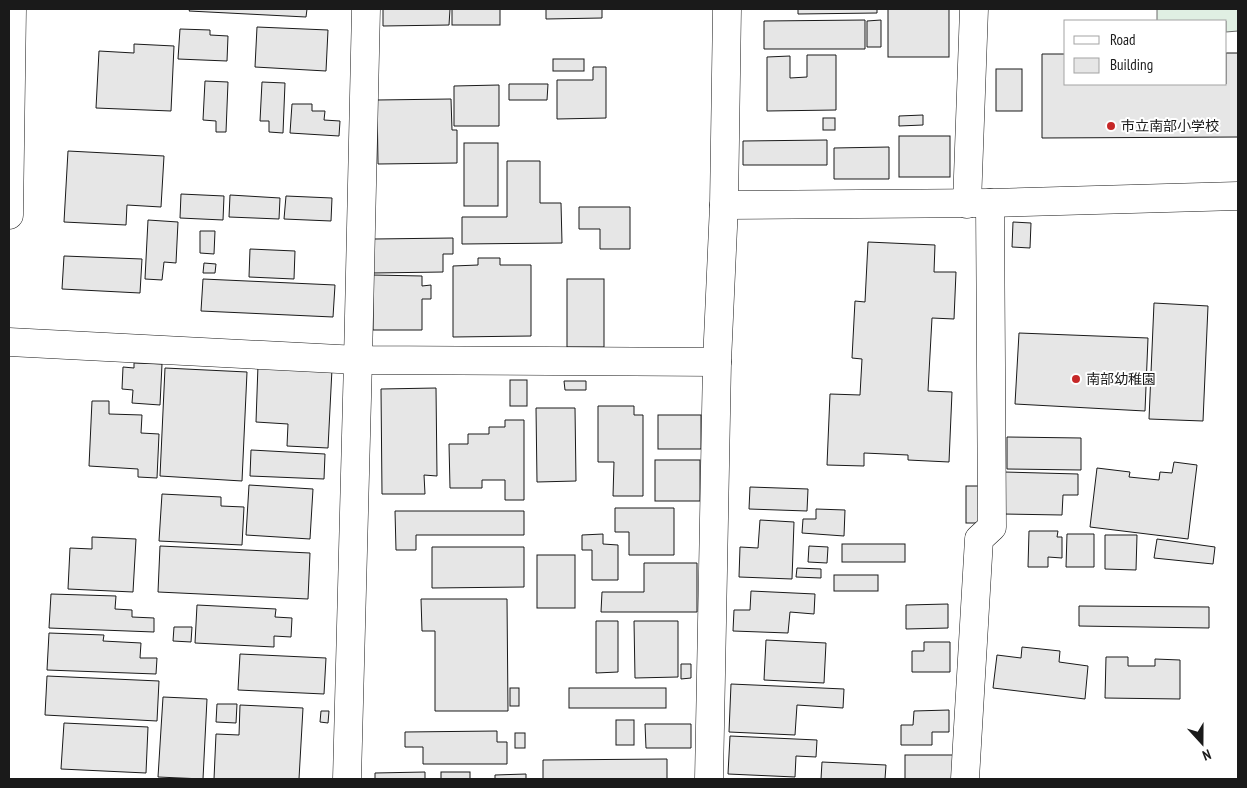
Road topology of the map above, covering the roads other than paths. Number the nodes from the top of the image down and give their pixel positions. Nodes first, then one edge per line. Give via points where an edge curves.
1 (12, 9) edge
2 (366, 9) edge
3 (727, 9) edge
4 (974, 9) edge
5 (1238, 196) edge
6 (978, 204) junction
7 (724, 206) junction
8 (9, 215) edge
9 (9, 342) edge
10 (358, 360) junction
11 (717, 362) junction
12 (347, 779) edge
13 (708, 779) edge
14 (965, 779) edge

1 - 8 street
2 - 10 street
3 - 7 street
4 - 6 street
5 - 6 street
6 - 7 street
6 - 14 street via 992,527 979,539
7 - 11 street
9 - 10 street
10 - 11 street
10 - 12 street
11 - 13 street

